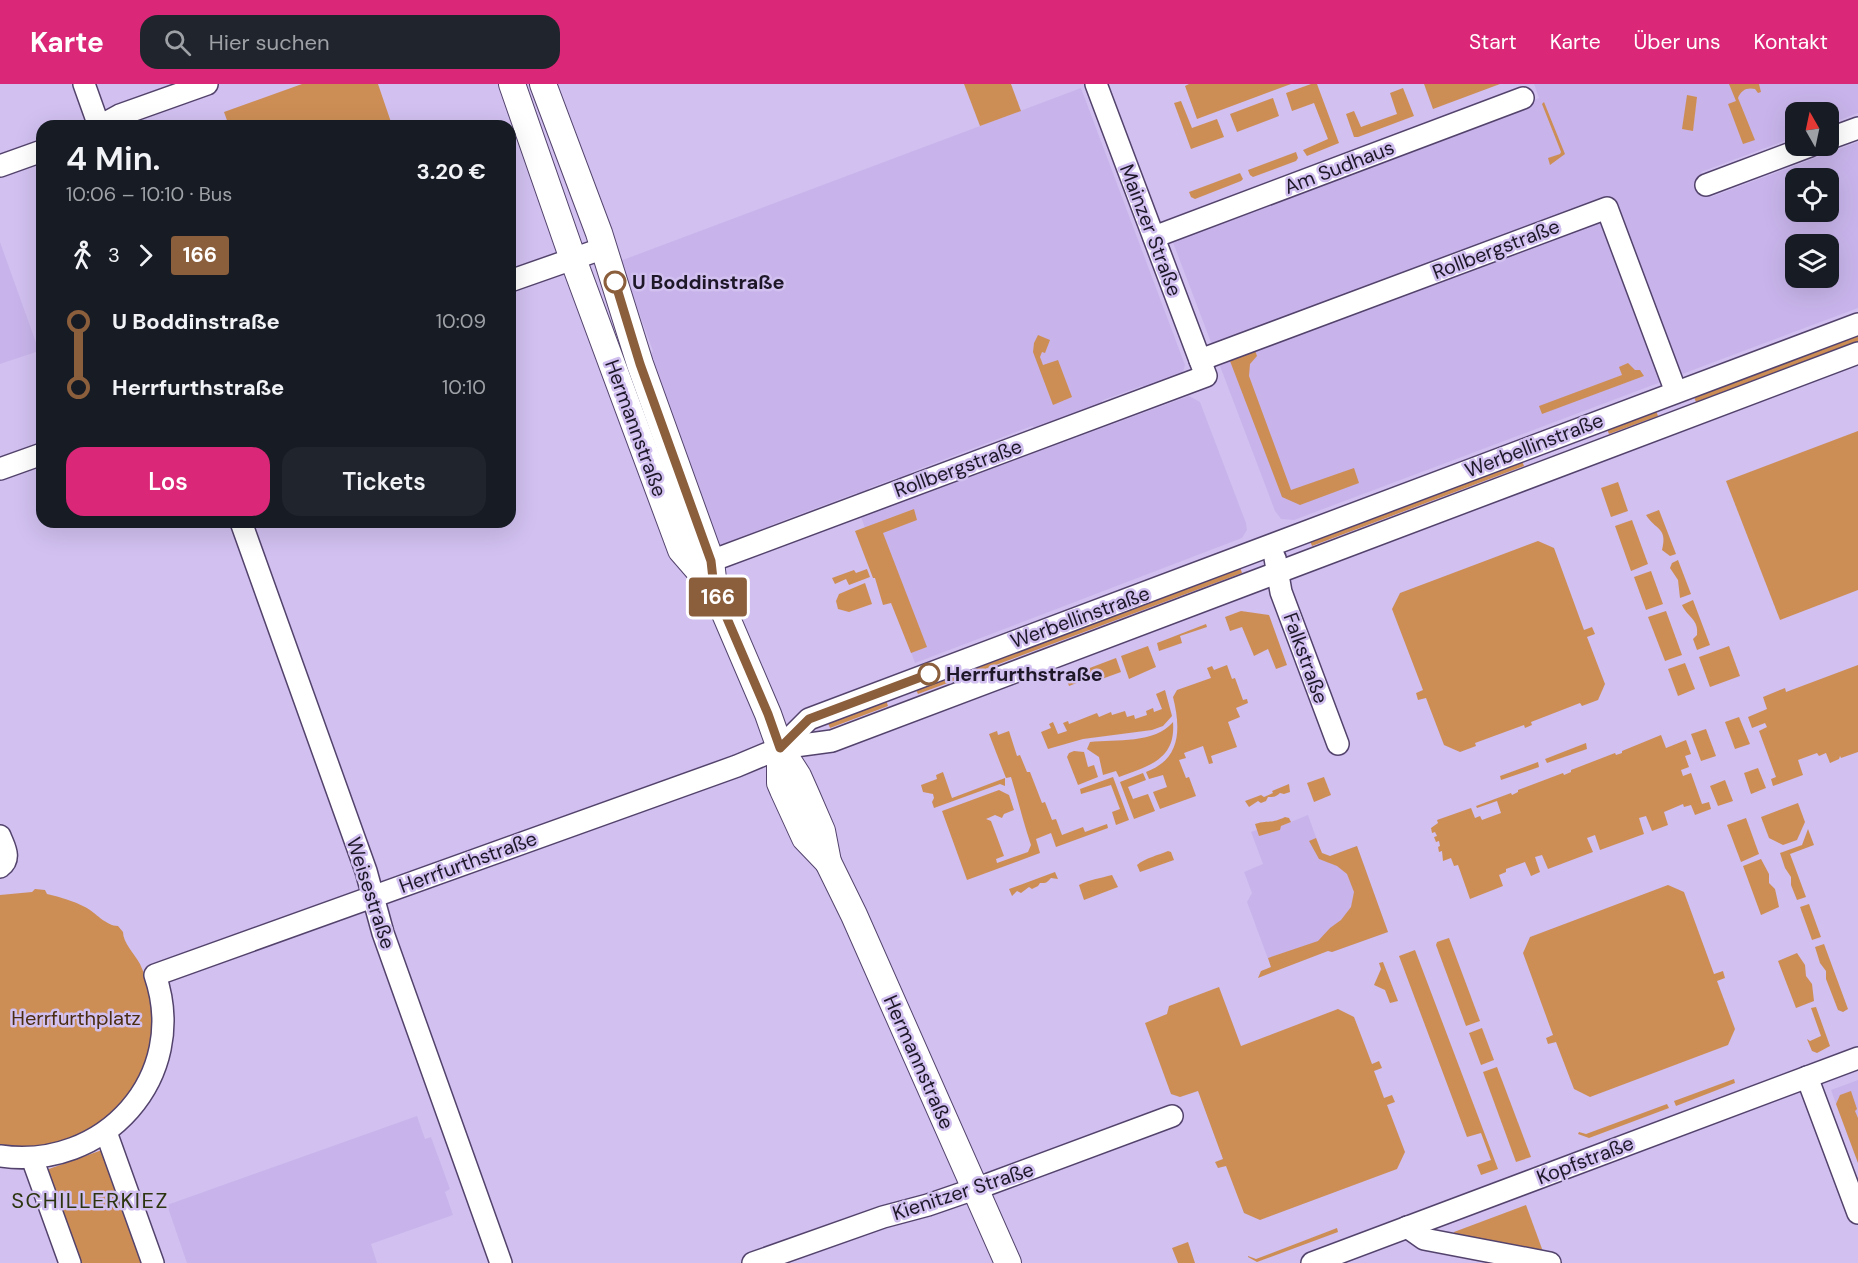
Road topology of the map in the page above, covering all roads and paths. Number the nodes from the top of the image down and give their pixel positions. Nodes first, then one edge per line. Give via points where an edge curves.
1 (84, 84) edge
2 (207, 84) edge
3 (513, 84) edge
4 (543, 84) edge
5 (1096, 84) edge
6 (1523, 98) dead end
7 (98, 120) edge
8 (111, 120) edge
9 (1858, 128) edge
10 (1839, 135) edge
11 (36, 153) edge
12 (1785, 155) edge
13 (0, 166) edge
14 (1706, 185) dead end
15 (1154, 237) junction
16 (604, 248) junction
17 (573, 259) junction
18 (516, 279) edge
19 (1858, 324) edge
20 (1858, 353) edge
21 (1203, 368) junction
22 (1674, 393) junction
23 (1681, 419) junction
24 (1537, 444) junction
25 (36, 456) edge
26 (0, 469) edge
27 (1547, 470) junction
28 (243, 528) edge
29 (1272, 545) junction
30 (711, 561) junction
31 (1278, 571) junction
32 (714, 588) junction
33 (901, 684) junction
34 (910, 710) junction
35 (1338, 744) dead end
36 (780, 748) junction
37 (0, 836) edge
38 (0, 867) edge
39 (373, 897) junction
40 (1858, 1058) edge
41 (1807, 1077) junction
42 (1172, 1116) dead end
43 (106, 1132) junction
44 (0, 1156) edge
45 (32, 1158) junction
46 (975, 1189) junction
47 (1858, 1213) edge
48 (1407, 1227) junction
49 (70, 1263) edge
50 (153, 1263) edge
51 (501, 1263) edge
52 (753, 1263) edge
53 (1008, 1263) edge
54 (1312, 1263) edge
55 (1550, 1263) edge

1 - 7 street
2 - 8 street
3 - 17 main road, Hermannstraße
4 - 16 main road, Hermannstraße
5 - 15 street, Mainzer Straße
6 - 15 street, Am Sudhaus
9 - 10 street
11 - 13 street
12 - 14 street
15 - 21 street, Mainzer Straße
16 - 17 street
16 - 30 main road, Hermannstraße via 640,364
17 - 18 street
17 - 32 main road, Hermannstraße via 681,550
19 - 22 street, Werbellinstraße
20 - 23 street, Werbellinstraße
21 - 22 street, Rollbergstraße via 1607,208
21 - 30 street, Rollbergstraße
22 - 23 street
22 - 24 street, Werbellinstraße
23 - 27 street, Werbellinstraße
24 - 27 street
24 - 29 street, Werbellinstraße
25 - 26 street
27 - 31 street, Werbellinstraße
28 - 39 street, Weisestraße
29 - 31 street, Falkstraße
29 - 33 street, Werbellinstraße
30 - 32 main road, Hermannstraße
31 - 34 street, Werbellinstraße
31 - 35 street, Falkstraße via 1281,592
32 - 36 main road, Hermannstraße
33 - 34 street
33 - 36 street, Werbellinstraße via 809,719
34 - 36 street, Werbellinstraße via 826,743
36 - 39 street, Herrfurthstraße
36 - 46 main road, Hermannstraße via 806,794 822,831 828,862
37 - 38 street via 7,855
39 - 43 street, Herrfurthstraße via 155,975 163,1019 157,1059 135,1103
39 - 51 street, Weisestraße
40 - 41 street, Kopfstraße
41 - 47 street
41 - 48 street, Kopfstraße
42 - 46 street, Kienitzer Straße
43 - 45 street via 72,1150
43 - 50 street
44 - 45 street
45 - 49 street
46 - 52 street, Kienitzer Straße
46 - 53 main road, Hermannstraße
48 - 54 street, Kopfstraße
48 - 55 street via 1424,1239

